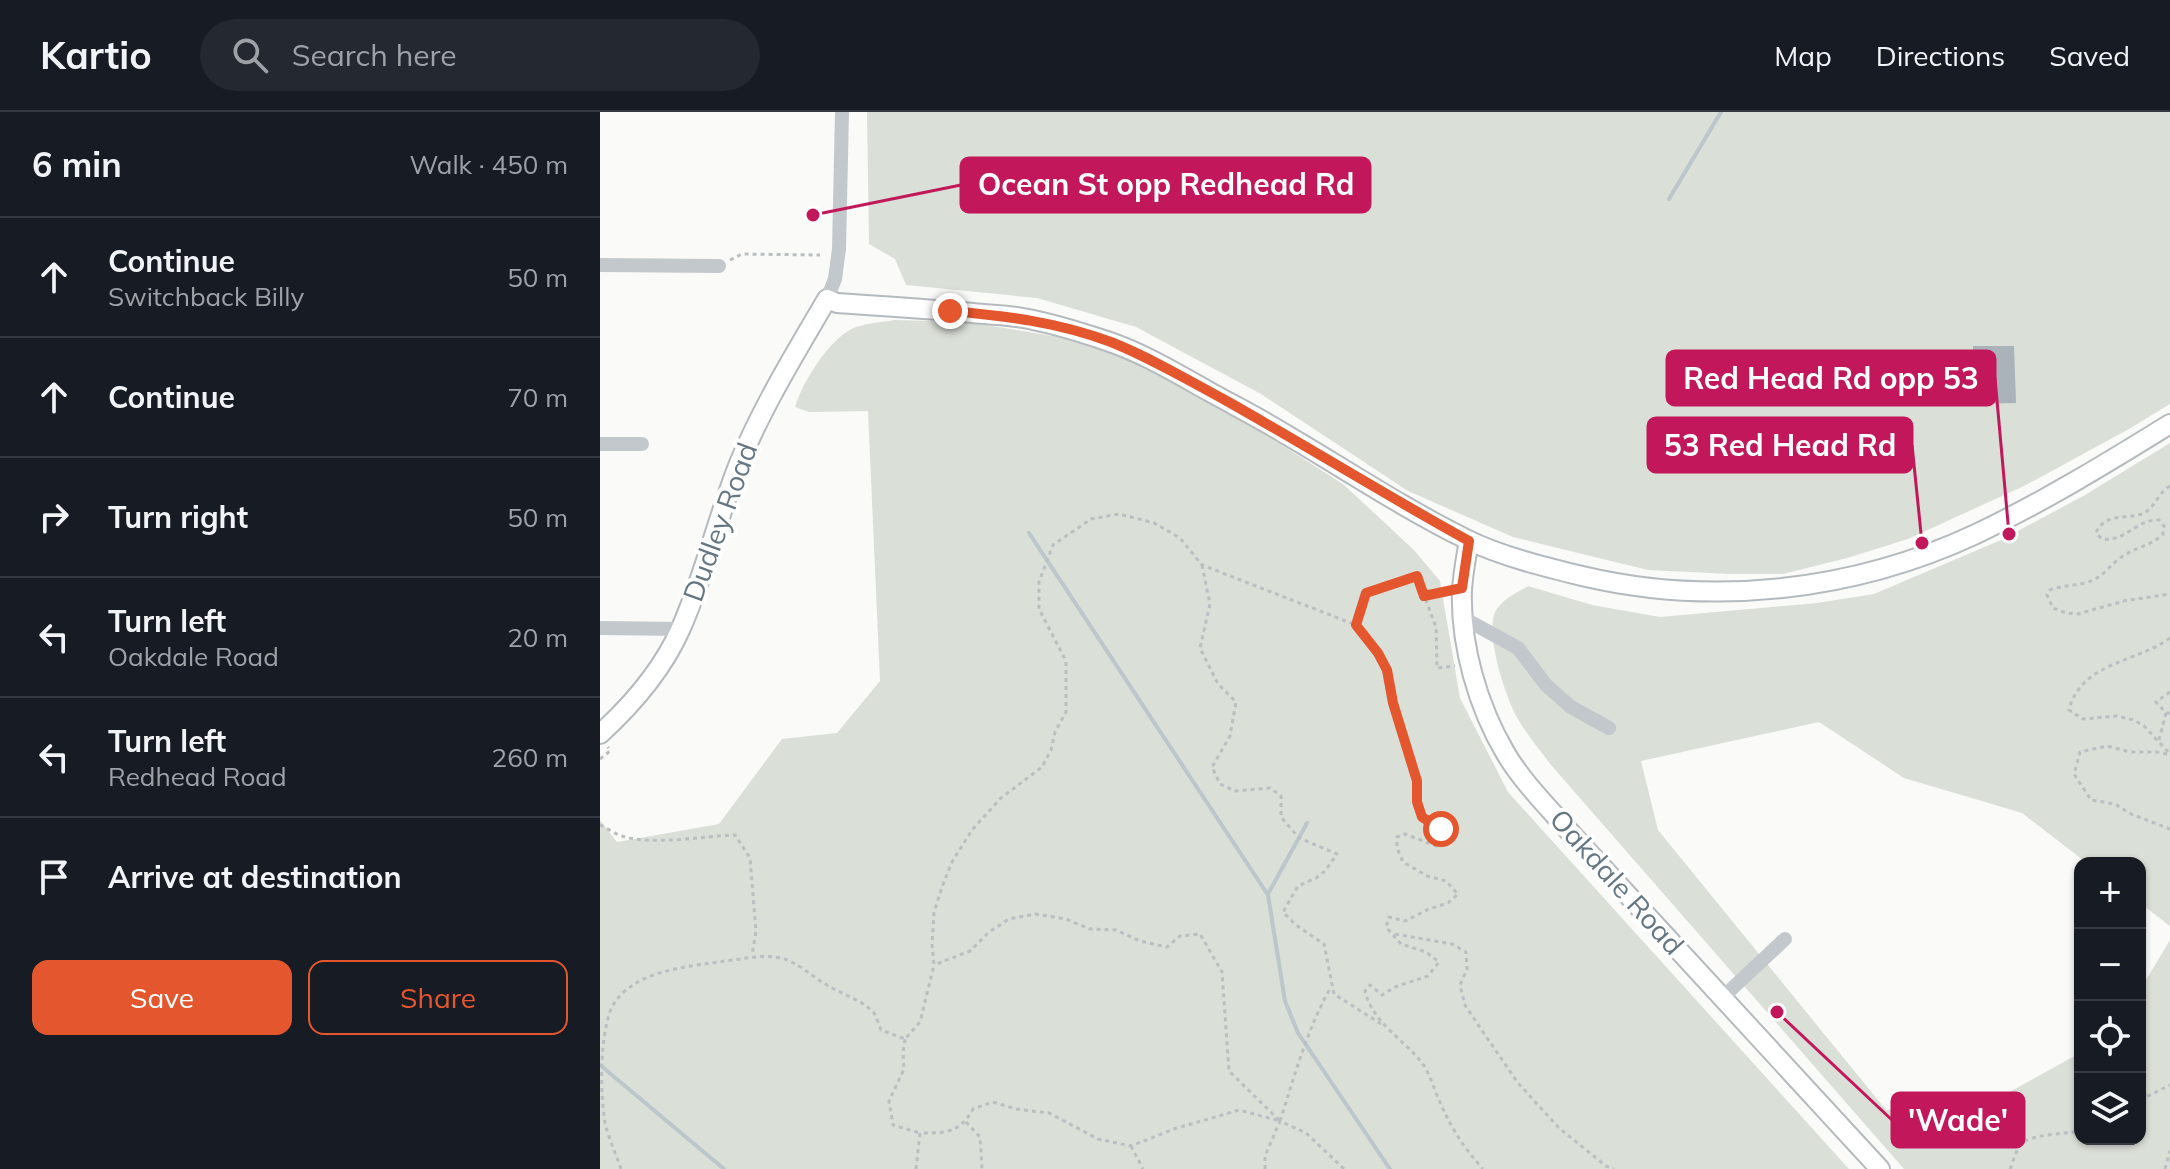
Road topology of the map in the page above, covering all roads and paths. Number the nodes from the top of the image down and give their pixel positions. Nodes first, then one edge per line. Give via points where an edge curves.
1 (842, 112) edge
2 (820, 255) dead end
3 (600, 265) edge
4 (719, 266) joint
5 (827, 299) junction
6 (2170, 424) edge
7 (600, 444) edge
8 (642, 444) dead end
9 (2170, 486) edge
10 (1469, 541) junction
11 (1202, 565) junction
12 (1462, 588) junction
13 (2170, 594) edge
14 (1424, 596) junction
15 (1463, 618) junction
16 (1356, 625) junction
17 (600, 628) edge
18 (681, 629) junction
19 (2170, 638) edge
20 (1437, 668) dead end
21 (2170, 692) edge
22 (2168, 713) edge
23 (1609, 728) dead end
24 (600, 734) edge
25 (2158, 741) junction
26 (2170, 754) edge
27 (600, 825) edge
28 (2170, 829) edge
29 (1392, 934) junction
30 (1785, 939) dead end
31 (752, 956) junction
32 (934, 965) junction
33 (1332, 985) junction
34 (1723, 997) junction
35 (600, 1012) edge
36 (610, 1013) junction
37 (1384, 1026) junction
38 (905, 1039) junction
39 (2170, 1085) edge
40 (2146, 1097) edge
41 (1280, 1121) junction
42 (966, 1122) junction
43 (2074, 1132) edge
44 (920, 1133) junction
45 (1131, 1146) junction
46 (2170, 1151) edge
47 (621, 1169) edge
48 (916, 1169) edge
49 (982, 1169) edge
50 (1143, 1169) edge
51 (1265, 1169) edge
52 (1344, 1169) edge
53 (1483, 1169) edge
54 (1614, 1169) edge
55 (1880, 1169) edge
56 (2010, 1169) edge
57 (2165, 1169) edge

1 - 5 street via 839,249
2 - 4 path via 742,254
3 - 4 street
5 - 10 main road via 1022,318 1110,342 1154,361
5 - 18 main road, Dudley Road via 759,417
6 - 10 main road via 1972,535 1864,574 1815,584 1704,592 1614,584 1542,567
7 - 8 street
9 - 13 path via 2151,509 2107,519 2096,533 2113,541 2143,522 2159,520 2164,526 2158,540 2118,559 2089,582 2061,586 2047,595 2053,608 2078,614
10 - 12 main road, Oakdale Road
11 - 16 path
11 - 32 path via 1180,538 1154,523 1119,514 1091,519 1053,545 1039,582 1039,609 1066,661 1066,712 1042,767 1001,798 957,853 934,912
11 - 33 path via 1210,604 1200,648 1218,684 1236,702 1230,736 1212,767 1220,784 1235,791 1270,788 1281,796 1281,817 1299,838 1337,854 1325,871 1298,886 1283,912 1324,944
12 - 14 path
12 - 15 main road, Oakdale Road
14 - 16 path via 1417,576 1366,593
14 - 20 path via 1436,627
15 - 23 street via 1518,648 1563,700
15 - 34 main road, Oakdale Road via 1479,693 1506,754 1568,830
16 - 29 path via 1387,670 1422,817 1441,829 1449,842 1436,846 1405,834 1397,837 1397,848 1403,862 1446,881 1458,894 1405,921 1389,917 1386,927
17 - 18 street
18 - 24 main road, Dudley Road via 639,695
19 - 25 path via 2090,677 2073,695 2069,710 2083,719 2134,720
21 - 22 path via 2156,702
22 - 25 path
25 - 26 path
26 - 28 path via 2107,746 2080,752 2074,774 2091,800 2115,804
27 - 31 path via 622,836 659,841 735,835 750,858 756,905
29 - 37 path via 1439,962 1428,976 1382,995 1370,985 1367,1000
29 - 54 path via 1452,944 1466,952 1467,969 1460,985 1465,1005 1481,1029 1518,1083 1559,1128
30 - 34 street
31 - 36 path via 669,969 631,987
31 - 38 path via 782,958 855,999 875,1014 881,1030
32 - 38 path via 920,1022
32 - 41 path via 970,951 1009,919 1035,914 1090,929 1116,930 1167,947 1180,936 1200,934 1222,972 1229,1071
33 - 37 path via 1334,994
33 - 41 path via 1306,1037
34 - 55 main road, Oakdale Road
35 - 36 path
36 - 47 path via 601,1093
37 - 53 path via 1423,1063 1462,1144
38 - 44 path via 904,1069 889,1101 893,1125
39 - 40 path
41 - 45 path via 1239,1110
41 - 51 path
41 - 52 path via 1306,1133
42 - 44 path via 947,1133
42 - 45 path via 973,1109 993,1102 1049,1113 1098,1139
42 - 49 path via 980,1137
43 - 56 path via 2035,1136 2021,1144
44 - 48 path
45 - 50 path
46 - 57 path

